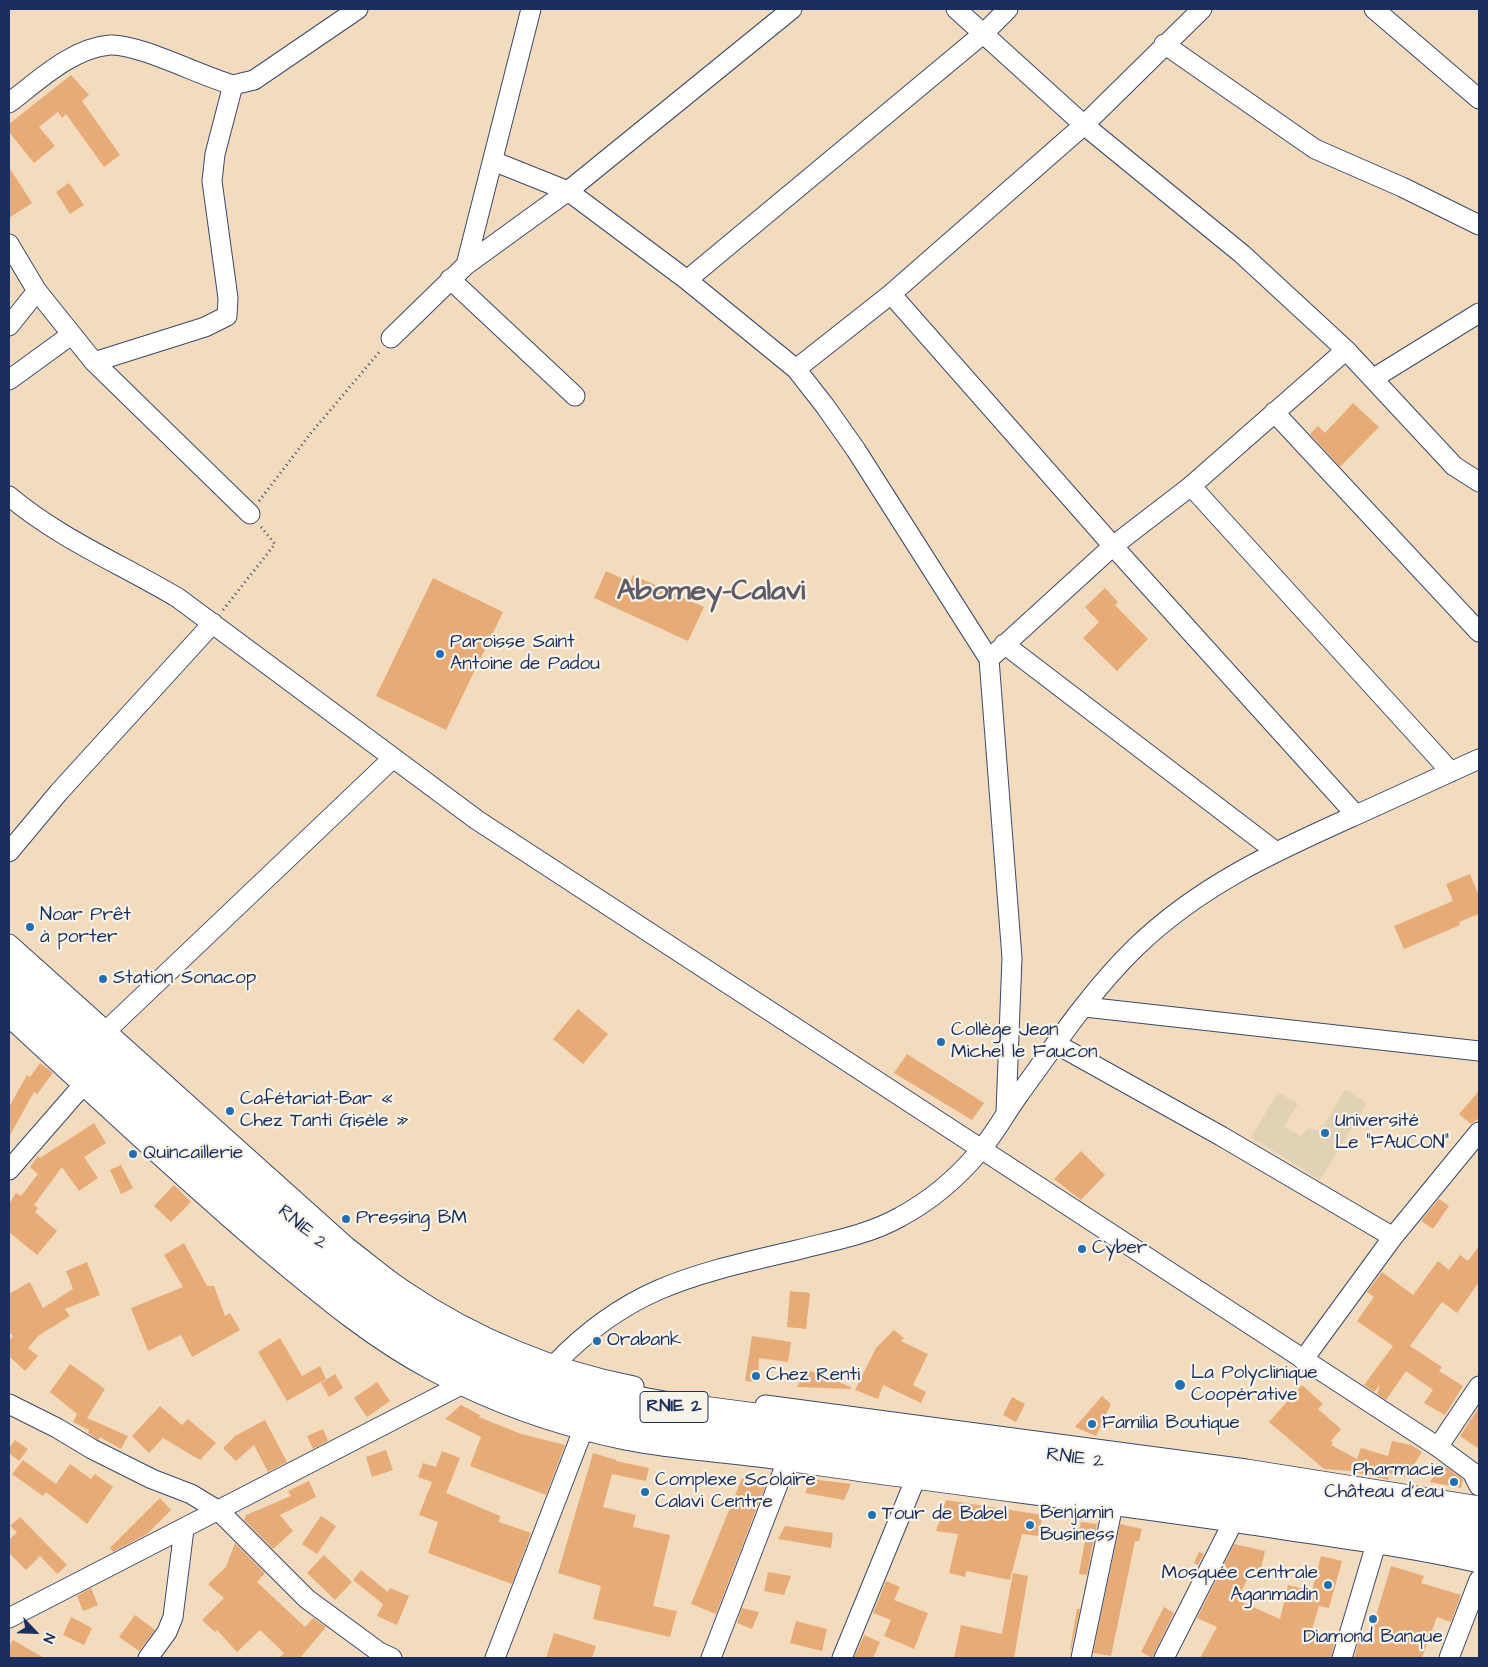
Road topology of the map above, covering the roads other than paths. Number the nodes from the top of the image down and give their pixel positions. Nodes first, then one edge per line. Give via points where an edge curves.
1 (358, 9) edge
2 (531, 9) edge
3 (792, 9) edge
4 (956, 9) edge
5 (1008, 9) edge
6 (1202, 9) edge
7 (1374, 9) edge
8 (984, 33) junction
9 (1164, 44) junction
10 (233, 85) junction
11 (1479, 99) edge
12 (9, 103) edge
13 (1084, 125) junction
14 (493, 161) junction
15 (568, 191) junction
16 (1479, 225) edge
17 (9, 244) edge
18 (466, 266) junction
19 (450, 279) junction
20 (687, 280) junction
21 (37, 291) junction
22 (891, 294) junction
23 (1479, 313) edge
24 (9, 326) edge
25 (71, 335) junction
26 (391, 338) road end
27 (1346, 350) junction
28 (94, 362) junction
29 (796, 369) junction
30 (1374, 378) junction
31 (9, 380) edge
32 (576, 396) dead end
33 (1274, 412) junction
34 (1479, 482) edge
35 (1191, 486) junction
36 (9, 496) edge
37 (250, 514) road end
38 (1113, 546) junction
39 (213, 623) junction
40 (1479, 632) edge
41 (1004, 644) junction
42 (989, 659) junction
43 (392, 759) junction
44 (1479, 759) edge
45 (1451, 772) junction
46 (1356, 815) junction
47 (1275, 851) junction
48 (9, 852) edge
49 (9, 944) edge
50 (9, 964) edge
51 (9, 997) edge
52 (1085, 1007) junction
53 (9, 1017) edge
54 (105, 1032) junction
55 (1056, 1044) junction
56 (1479, 1051) edge
57 (83, 1085) junction
58 (1006, 1112) junction
59 (1479, 1132) edge
60 (981, 1150) junction
61 (9, 1170) edge
62 (1393, 1237) junction
63 (1303, 1360) junction
64 (554, 1365) junction
65 (461, 1385) junction
66 (1479, 1386) edge
67 (9, 1404) edge
68 (583, 1430) junction
69 (1438, 1448) junction
70 (787, 1461) junction
71 (915, 1480) junction
72 (1479, 1486) edge
73 (1113, 1505) junction
74 (219, 1511) junction
75 (1233, 1522) junction
76 (1477, 1526) edge
77 (184, 1528) junction
78 (1376, 1544) junction
79 (1479, 1580) edge
80 (9, 1618) edge
81 (148, 1658) edge
82 (392, 1658) edge
83 (495, 1658) edge
84 (711, 1658) edge
85 (842, 1658) edge
86 (1082, 1658) edge
87 (1164, 1658) edge
88 (1342, 1658) edge
89 (1449, 1658) edge

1 - 10 street via 254,80
2 - 14 street
3 - 15 street
4 - 8 street
5 - 8 street
6 - 9 street
7 - 11 street
8 - 13 street
8 - 20 street
9 - 13 street
9 - 16 street via 1315,149
10 - 12 street via 144,53 110,45 78,54
10 - 28 street via 212,181 228,298 227,316 205,327
13 - 22 street
13 - 27 street via 1242,254
14 - 15 street
14 - 18 street
15 - 18 street
15 - 20 street
17 - 21 street
18 - 19 street
19 - 26 street
19 - 32 street
20 - 29 street
21 - 24 street
21 - 25 street
22 - 29 street
22 - 38 street
23 - 30 street
25 - 28 street
25 - 31 street
27 - 30 street
27 - 33 street
28 - 37 street
29 - 42 street via 856,450
30 - 34 street via 1454,466
33 - 35 street
33 - 40 street
35 - 38 street
35 - 45 street
36 - 39 street via 57,532 146,578
38 - 41 street
38 - 46 street
39 - 43 street
39 - 48 street via 59,792
41 - 42 street
41 - 47 street
42 - 58 street via 1012,958
43 - 54 street
43 - 60 street via 476,820
44 - 45 street
45 - 46 street
46 - 47 street
47 - 52 street via 1170,916 1133,950
49 - 54 street
50 - 76 highway, RNIE 2 / RNIE 2 via 253,1187 343,1262 415,1315 467,1346 541,1378 604,1395 662,1405 1242,1482
51 - 76 highway, RNIE 2 / RNIE 2 via 331,1284 417,1344 463,1370 551,1405 649,1428 1242,1506
52 - 55 street
52 - 56 street
53 - 57 street
54 - 64 street via 347,1247 405,1291 480,1334
55 - 58 street
55 - 62 street
57 - 61 street
57 - 65 street via 234,1222 332,1305 408,1358
58 - 60 street
59 - 62 street
60 - 63 street
60 - 64 street via 946,1185 901,1217 855,1236 706,1272 650,1292 579,1339
62 - 63 street
63 - 69 street
64 - 76 street via 625,1385 680,1394 1226,1466
65 - 68 street via 518,1409
65 - 74 street
66 - 69 street
67 - 74 street
68 - 70 street via 662,1446
68 - 83 street
69 - 72 street via 1472,1472
70 - 71 street
70 - 84 street
71 - 73 street
71 - 85 street
73 - 75 street
73 - 86 street
74 - 77 street
74 - 82 street via 307,1599
75 - 78 street
75 - 87 street
76 - 78 street
77 - 80 street
77 - 81 street via 174,1617
78 - 88 street
79 - 89 street

